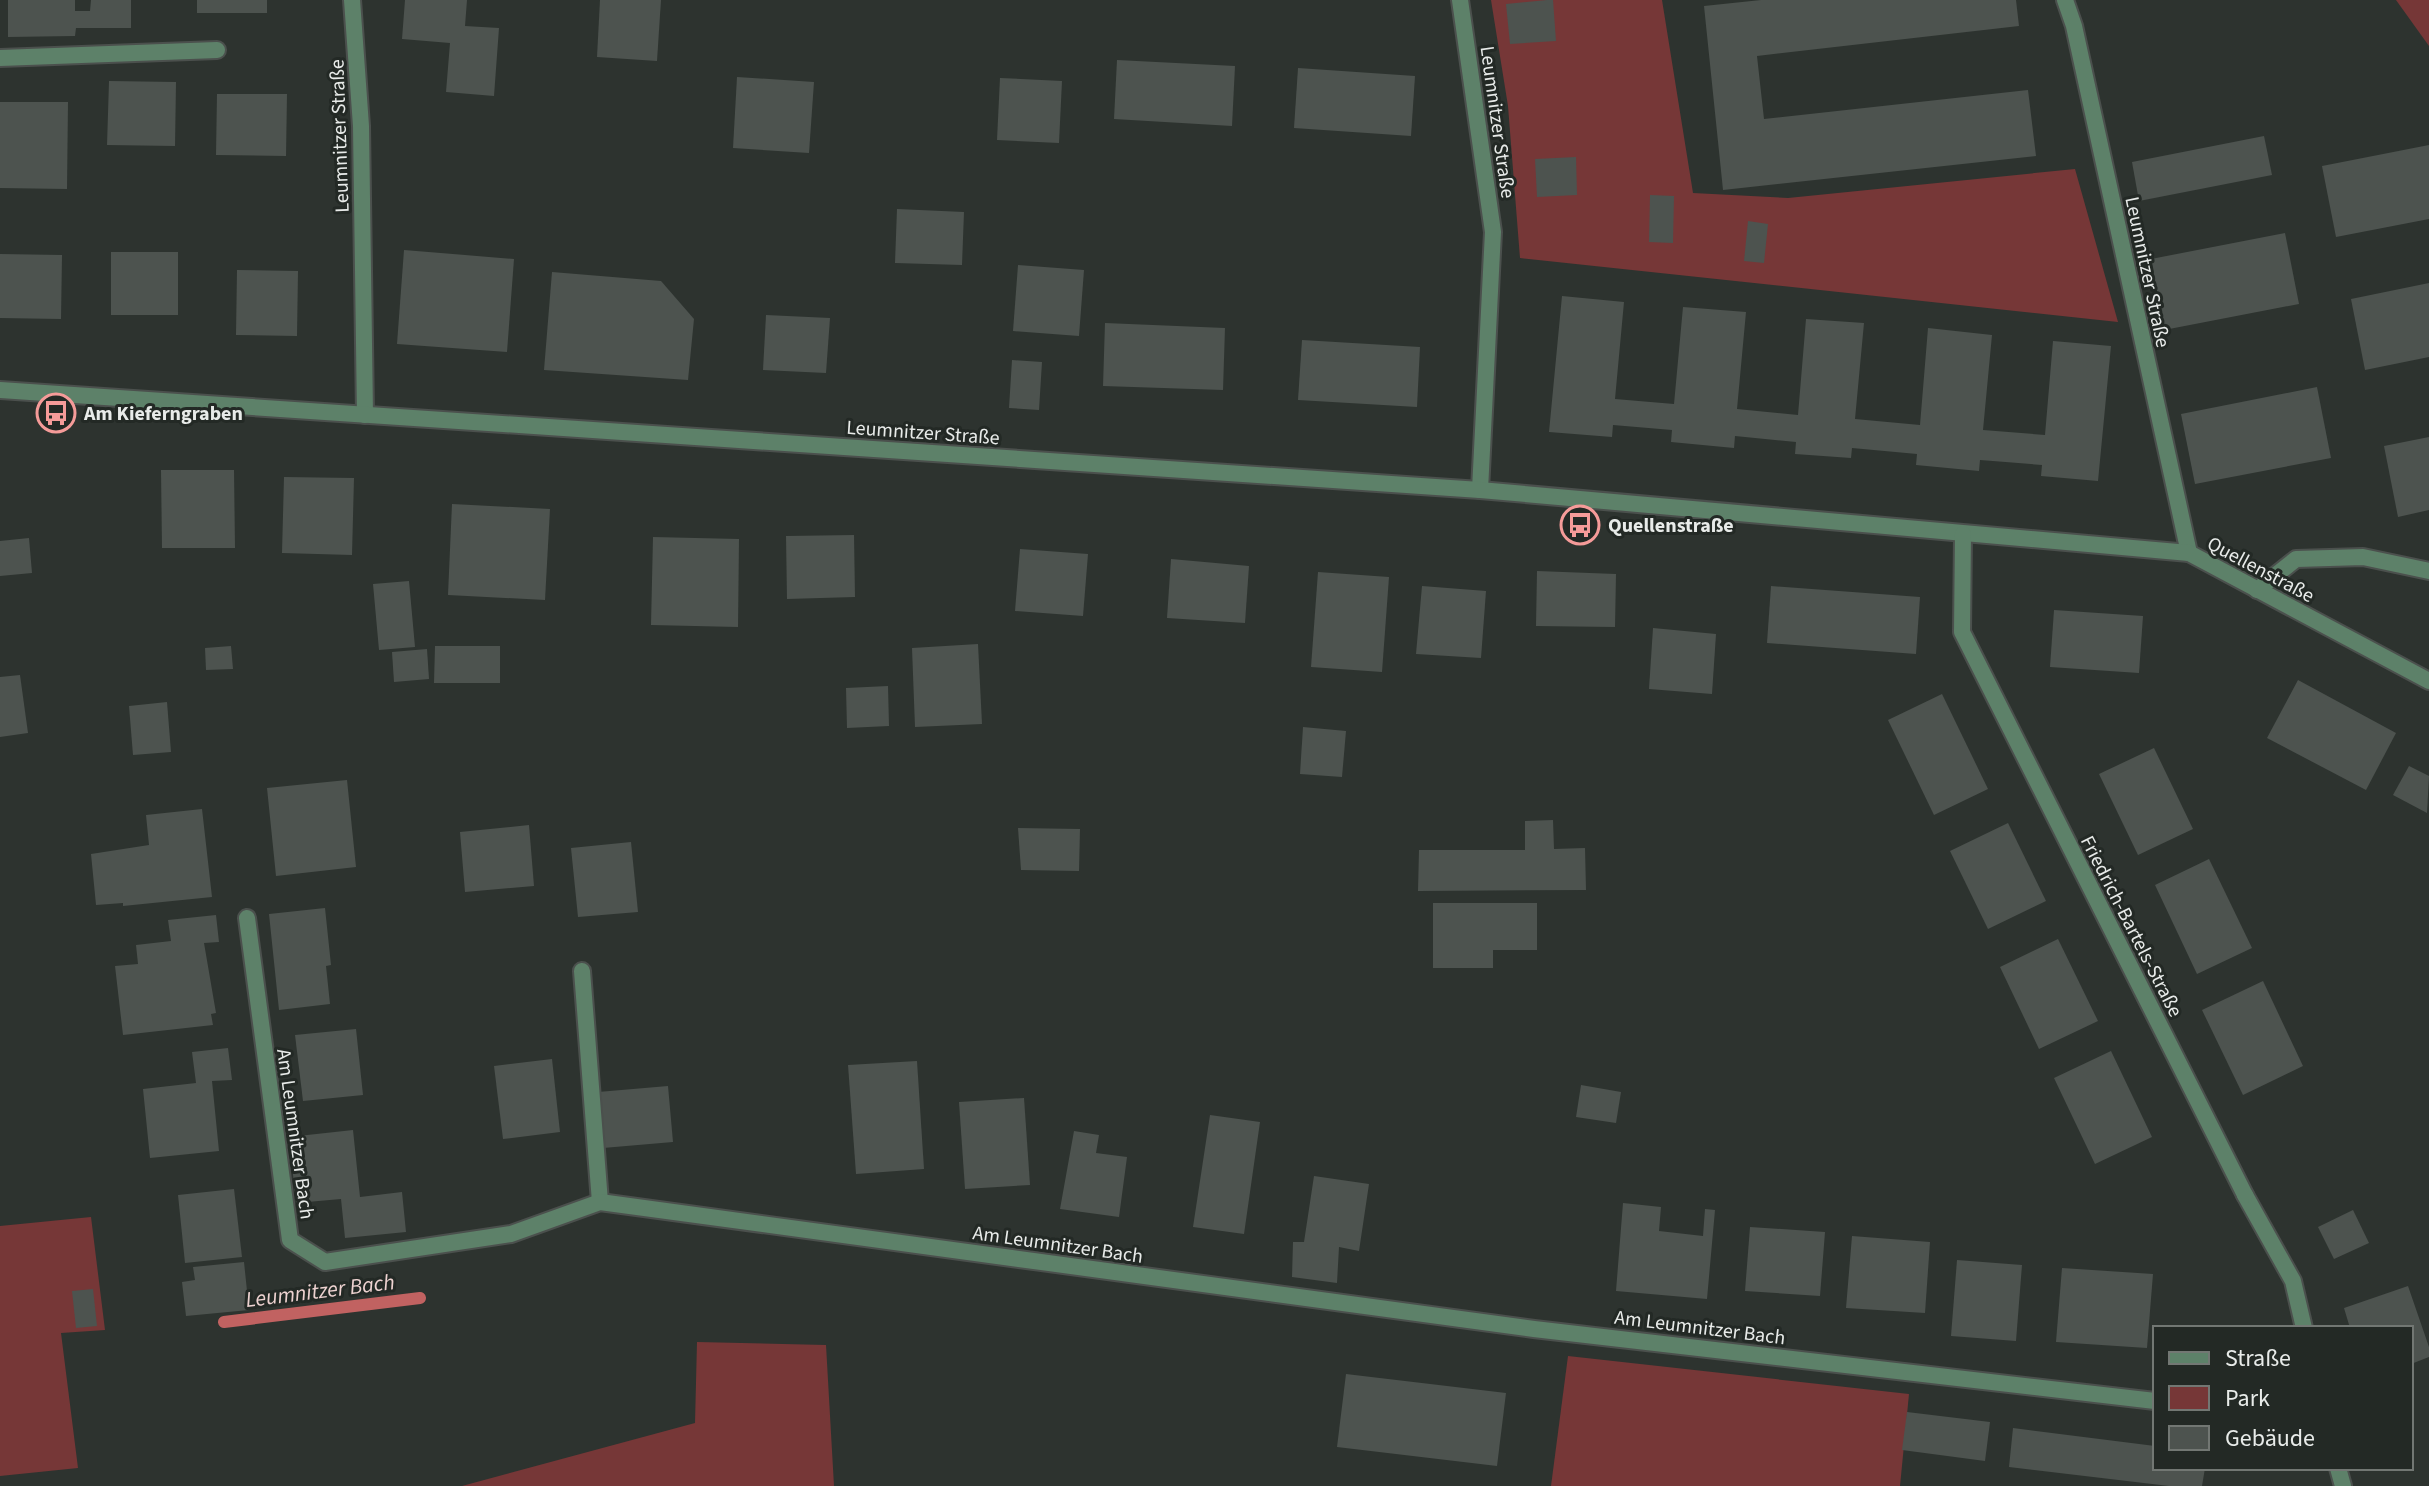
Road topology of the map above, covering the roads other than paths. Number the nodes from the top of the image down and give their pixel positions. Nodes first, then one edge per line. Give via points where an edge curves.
1 (352, 0) edge
2 (1450, 0) edge
3 (1460, 0) edge
4 (2065, 0) edge
5 (217, 50) dead end
6 (0, 58) edge
7 (0, 390) edge
8 (365, 415) junction
9 (1480, 490) junction
10 (1963, 534) junction
11 (2189, 553) junction
12 (2429, 571) edge
13 (2257, 590) junction
14 (2429, 681) edge
15 (247, 918) dead end
16 (582, 971) dead end
17 (600, 1202) junction
18 (2304, 1326) edge
19 (2153, 1401) edge

1 - 8 street, Leumnitzer Straße via 361,126
2 - 3 street, Leumnitzer Straße
3 - 9 street, Leumnitzer Straße via 1493,232
4 - 11 street, Leumnitzer Straße
5 - 6 street
7 - 8 street, Leumnitzer Straße
8 - 9 street, Leumnitzer Straße
9 - 10 street, Leumnitzer Straße
10 - 11 street, Quellenstraße
10 - 18 street, Friedrich-Bartels-Straße via 1962,632 2293,1281
11 - 13 street, Quellenstraße
12 - 13 street via 2363,557 2296,559
13 - 14 street, Quellenstraße
15 - 17 street, Am Leumnitzer Bach via 290,1240 325,1262 511,1234
16 - 17 street
17 - 19 street, Am Leumnitzer Bach via 1534,1329

